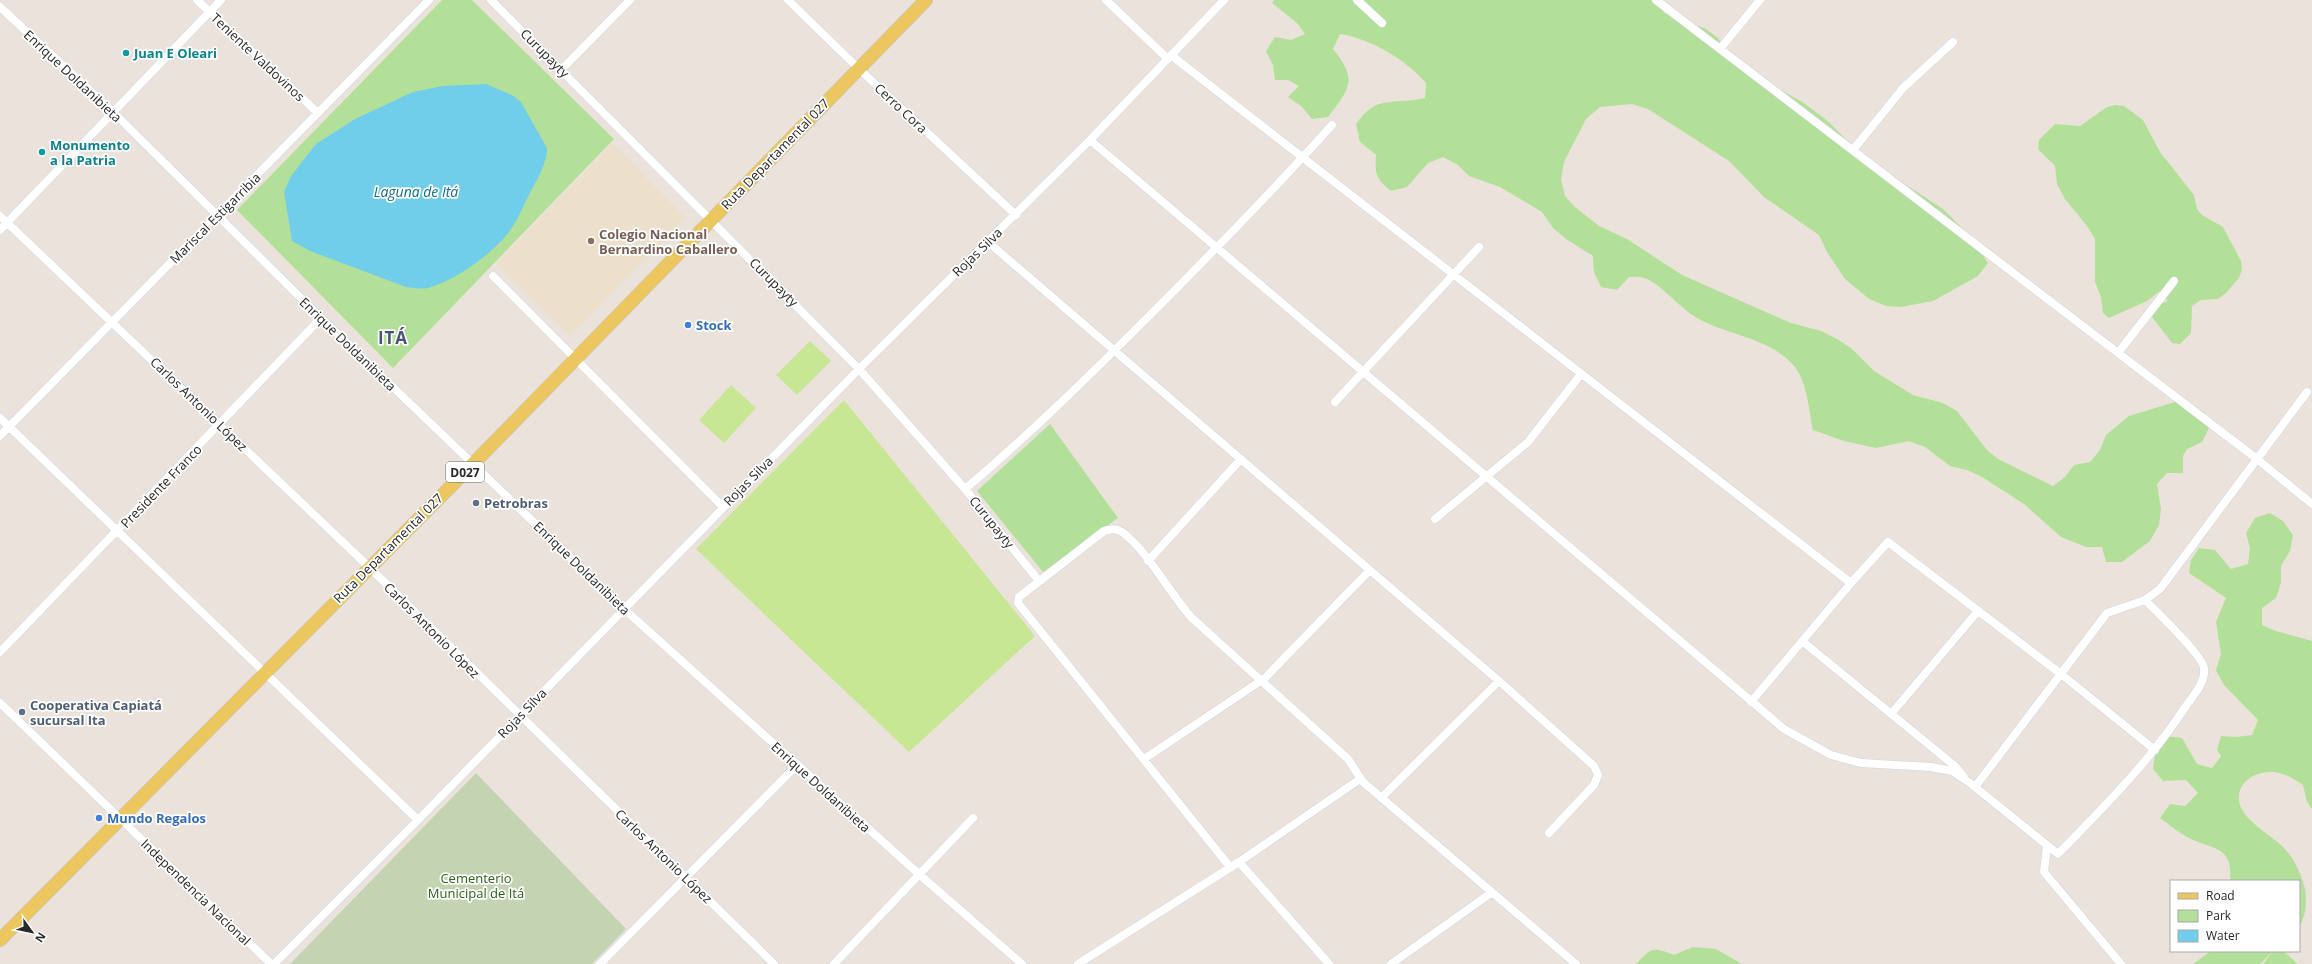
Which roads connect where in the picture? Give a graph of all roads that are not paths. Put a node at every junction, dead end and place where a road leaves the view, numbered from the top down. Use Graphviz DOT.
graph roads {
  1 [pos="197,0"];
  2 [pos="221,0"];
  3 [pos="429,0"];
  4 [pos="491,0"];
  5 [pos="630,0"];
  6 [pos="788,0"];
  7 [pos="926,0"];
  8 [pos="1106,0"];
  9 [pos="1224,0"];
  10 [pos="1357,0"];
  11 [pos="1656,0"];
  12 [pos="1760,0"];
  13 [pos="0,8"];
  14 [pos="210,12"];
  15 [pos="1382,23"];
  16 [pos="1953,42"];
  17 [pos="1720,49"];
  18 [pos="1170,58"];
  19 [pos="859,69"];
  20 [pos="562,70"];
  21 [pos="113,112"];
  22 [pos="318,113"];
  23 [pos="1332,125"];
  24 [pos="1090,140"];
  25 [pos="1853,150"];
  26 [pos="1303,158"];
  27 [pos="217,215"];
  28 [pos="1016,215"];
  29 [pos="0,216"];
  30 [pos="712,219"];
  31 [pos="7,223"];
  32 [pos="0,230"];
  33 [pos="988,242"];
  34 [pos="1480,247"];
  35 [pos="1218,248"];
  36 [pos="1453,275"];
  37 [pos="493,276"];
  38 [pos="2174,280"];
  39 [pos="321,318"];
  40 [pos="112,322"];
  41 [pos="1114,351"];
  42 [pos="2118,353"];
  43 [pos="576,359"];
  44 [pos="859,369"];
  45 [pos="1363,372"];
  46 [pos="1581,374"];
  47 [pos="2307,392"];
  48 [pos="1335,402"];
  49 [pos="0,418"];
  50 [pos="221,424"];
  51 [pos="9,426"];
  52 [pos="0,436"];
  53 [pos="1241,459"];
  54 [pos="2257,459"];
  55 [pos="473,464"];
  56 [pos="1485,476"];
  57 [pos="965,489"];
  58 [pos="2312,504"];
  59 [pos="723,507"];
  60 [pos="1435,519"];
  61 [pos="118,531"];
  62 [pos="1148,561"];
  63 [pos="369,567"];
  64 [pos="1370,570"];
  65 [pos="1039,581"];
  66 [pos="1851,583"];
  67 [pos="2145,600"];
  68 [pos="624,609"];
  69 [pos="1978,611"];
  70 [pos="1802,641"];
  71 [pos="0,652"];
  72 [pos="265,672"];
  73 [pos="2061,674"];
  74 [pos="1261,681"];
  75 [pos="1499,681"];
  76 [pos="1751,702"];
  77 [pos="0,703"];
  78 [pos="1891,714"];
  79 [pos="520,716"];
  80 [pos="2155,750"];
  81 [pos="1144,759"];
  82 [pos="797,765"];
  83 [pos="1360,779"];
  84 [pos="1972,785"];
  85 [pos="1381,798"];
  86 [pos="973,818"];
  87 [pos="121,820"];
  88 [pos="418,820"];
  89 [pos="1549,832"];
  90 [pos="2048,846"];
  91 [pos="1239,862"];
  92 [pos="1230,867"];
  93 [pos="920,875"];
  94 [pos="686,878"];
  95 [pos="1491,893"];
  96 [pos="0,940"];
  97 [pos="273,964"];
  98 [pos="600,964"];
  99 [pos="774,964"];
  100 [pos="834,964"];
  101 [pos="1022,964"];
  102 [pos="1078,964"];
  103 [pos="1329,964"];
  104 [pos="1391,964"];
  105 [pos="1576,964"];
  106 [pos="2121,964"];
  1 -- 14 [label="street, Teniente Valdovinos"];
  2 -- 14 [label="street"];
  3 -- 22 [label="street, Mariscal Estigarribia"];
  4 -- 20 [label="street, Curupayty"];
  5 -- 20 [label="street"];
  6 -- 19 [label="street, Cerro Cora"];
  7 -- 19 [label="main road, Ruta Departamental 027 / D027"];
  8 -- 18 [label="street"];
  9 -- 18 [label="street, Rojas Silva"];
  10 -- 15 [label="street"];
  11 -- 17 [label="street"];
  12 -- 17 [label="street"];
  13 -- 21 [label="street, Enrique Doldanibieta"];
  14 -- 21 [label="street"];
  14 -- 22 [label="street, Teniente Valdovinos"];
  16 -- 25 [label="street"];
  17 -- 25 [label="street"];
  18 -- 24 [label="street, Rojas Silva"];
  18 -- 26 [label="street"];
  19 -- 28 [label="street, Cerro Cora"];
  19 -- 30 [label="main road, Ruta Departamental 027 / D027"];
  20 -- 30 [label="street, Curupayty"];
  21 -- 27 [label="street, Enrique Doldanibieta"];
  21 -- 31 [label="street"];
  22 -- 27 [label="street, Mariscal Estigarribia"];
  23 -- 26 [label="street"];
  24 -- 28 [label="street, Rojas Silva"];
  24 -- 35 [label="street"];
  25 -- 42 [label="street"];
  26 -- 35 [label="street"];
  26 -- 36 [label="street"];
  27 -- 39 [label="street, Enrique Doldanibieta"];
  27 -- 40 [label="street, Mariscal Estigarribia"];
  28 -- 33 [label="street, Rojas Silva"];
  29 -- 31 [label="street, Carlos Antonio López"];
  30 -- 43 [label="main road, Ruta Departamental 027 / D027"];
  30 -- 44 [label="street, Curupayty"];
  31 -- 32 [label="street"];
  31 -- 40 [label="street, Carlos Antonio López"];
  33 -- 41 [label="street"];
  33 -- 44 [label="street, Rojas Silva"];
  34 -- 36 [label="street"];
  35 -- 41 [label="street"];
  35 -- 45 [label="street"];
  36 -- 45 [label="street"];
  36 -- 46 [label="street"];
  37 -- 43 [label="street"];
  38 -- 42 [label="street"];
  39 -- 50 [label="street, Presidente Franco"];
  39 -- 55 [label="street, Enrique Doldanibieta"];
  40 -- 50 [label="street, Carlos Antonio López"];
  40 -- 51 [label="street, Mariscal Estigarribia"];
  41 -- 53 [label="street"];
  41 -- 57 [label="street"];
  42 -- 54 [label="street"];
  43 -- 55 [label="main road, Ruta Departamental 027 / D027"];
  43 -- 59 [label="street"];
  44 -- 57 [label="street, Curupayty"];
  44 -- 59 [label="street, Rojas Silva"];
  45 -- 48 [label="street"];
  45 -- 56 [label="street"];
  46 -- 56 [label="street"];
  46 -- 66 [label="street"];
  47 -- 54 [label="street"];
  49 -- 51 [label="street"];
  50 -- 61 [label="street, Presidente Franco"];
  50 -- 63 [label="street, Carlos Antonio López"];
  51 -- 52 [label="street, Mariscal Estigarribia"];
  51 -- 61 [label="street"];
  53 -- 62 [label="street"];
  53 -- 64 [label="street"];
  54 -- 58 [label="street"];
  54 -- 67 [label="street"];
  55 -- 63 [label="main road, Ruta Departamental 027 / D027"];
  55 -- 68 [label="street, Enrique Doldanibieta"];
  56 -- 60 [label="street"];
  56 -- 76 [label="street"];
  57 -- 65 [label="street, Curupayty"];
  59 -- 68 [label="street, Rojas Silva"];
  61 -- 71 [label="street, Presidente Franco"];
  61 -- 72 [label="street"];
  62 -- 65 [label="street"];
  62 -- 74 [label="street"];
  63 -- 72 [label="main road, Ruta Departamental 027 / D027"];
  63 -- 79 [label="street, Carlos Antonio López"];
  64 -- 74 [label="street"];
  64 -- 75 [label="street"];
  65 -- 81 [label="street"];
  66 -- 69 [label="street"];
  66 -- 70 [label="street"];
  67 -- 73 [label="street"];
  67 -- 80 [label="street"];
  68 -- 79 [label="street, Rojas Silva"];
  68 -- 82 [label="street, Enrique Doldanibieta"];
  69 -- 73 [label="street"];
  69 -- 78 [label="street"];
  70 -- 76 [label="street"];
  70 -- 78 [label="street"];
  72 -- 87 [label="main road, Ruta Departamental 027 / D027"];
  72 -- 88 [label="street"];
  73 -- 80 [label="street"];
  73 -- 84 [label="street"];
  74 -- 81 [label="street"];
  74 -- 83 [label="street"];
  75 -- 85 [label="street"];
  75 -- 89 [label="street"];
  76 -- 84 [label="street"];
  77 -- 87 [label="street, Independencia Nacional"];
  78 -- 84 [label="street"];
  79 -- 88 [label="street, Rojas Silva"];
  79 -- 94 [label="street, Carlos Antonio López"];
  80 -- 90 [label="street"];
  81 -- 92 [label="street"];
  82 -- 93 [label="street, Enrique Doldanibieta"];
  82 -- 94 [label="street"];
  83 -- 85 [label="street"];
  83 -- 91 [label="street"];
  84 -- 90 [label="street"];
  85 -- 95 [label="street"];
  86 -- 93 [label="street"];
  87 -- 96 [label="main road, Ruta Departamental 027 / D027"];
  87 -- 97 [label="street, Independencia Nacional"];
  88 -- 97 [label="street, Rojas Silva"];
  90 -- 106 [label="street"];
  91 -- 92 [label="street"];
  91 -- 103 [label="street"];
  92 -- 102 [label="street"];
  93 -- 100 [label="street"];
  93 -- 101 [label="street, Enrique Doldanibieta"];
  94 -- 98 [label="street"];
  94 -- 99 [label="street, Carlos Antonio López"];
  95 -- 104 [label="street"];
  95 -- 105 [label="street"];
}
